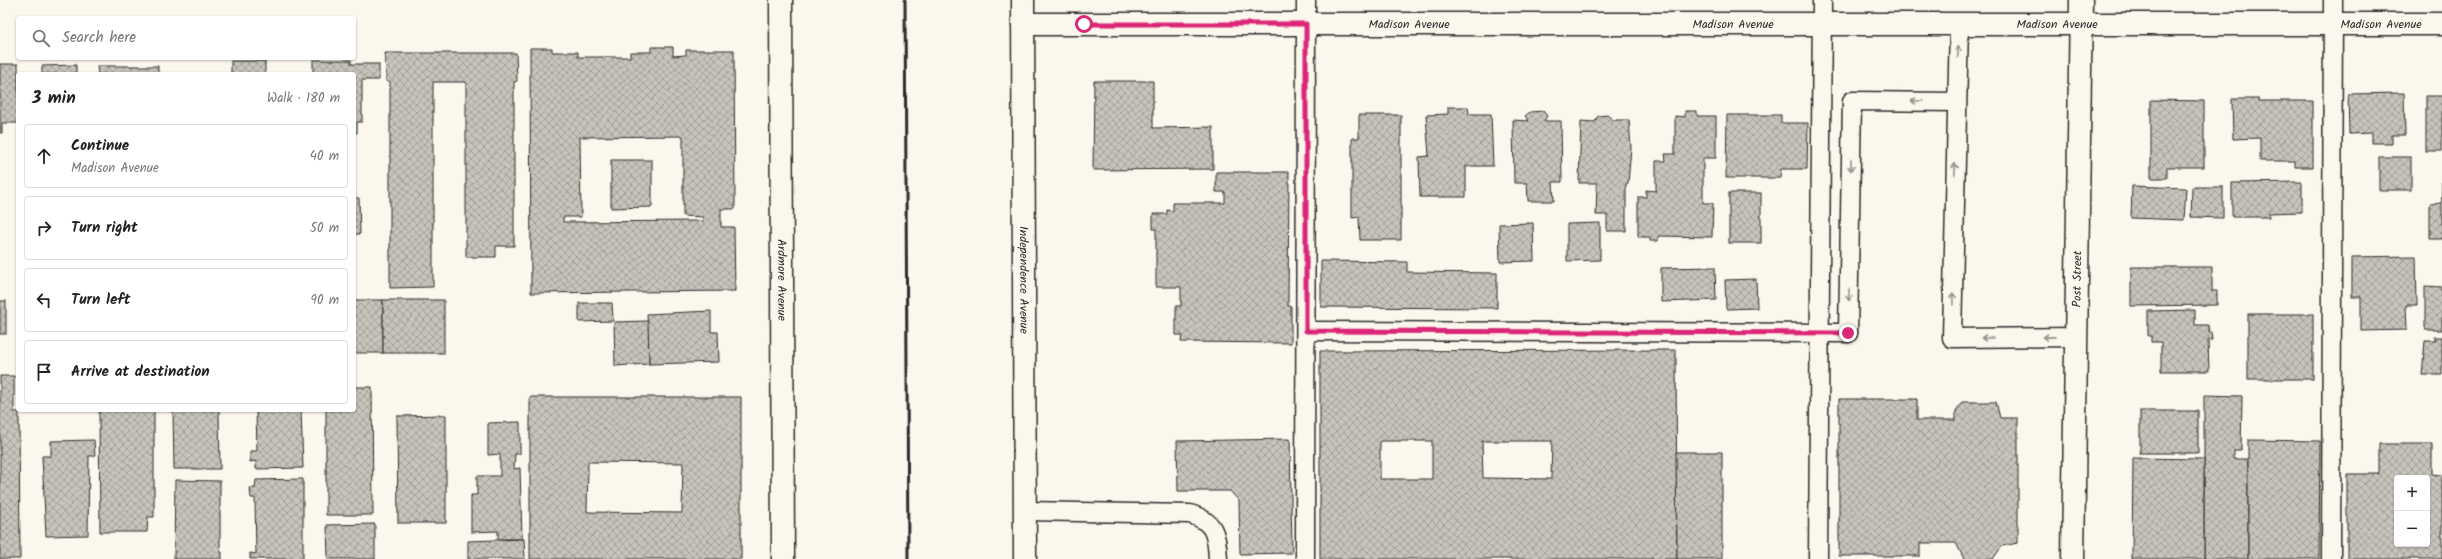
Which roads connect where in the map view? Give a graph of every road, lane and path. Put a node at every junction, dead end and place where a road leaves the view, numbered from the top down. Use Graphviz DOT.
graph roads {
  1 [pos="781,0"];
  2 [pos="1023,0"];
  3 [pos="1306,0"];
  4 [pos="1822,0"];
  5 [pos="2081,0"];
  6 [pos="2333,0"];
  7 [pos="1023,24"];
  8 [pos="1306,24"];
  9 [pos="1822,24"];
  10 [pos="1959,24"];
  11 [pos="2081,24"];
  12 [pos="2333,24"];
  13 [pos="2442,24"];
  14 [pos="1956,102"];
  15 [pos="1306,331"];
  16 [pos="1820,332"];
  17 [pos="2076,337"];
  18 [pos="1025,511"];
  19 [pos="783,559"];
  20 [pos="1025,559"];
  21 [pos="1218,559"];
  22 [pos="1305,559"];
  23 [pos="1818,559"];
  24 [pos="2073,559"];
  25 [pos="2331,559"];
  1 -- 19 [label="street, Ardmore Avenue"];
  2 -- 7 [label="street, Independence Avenue"];
  3 -- 8 [label="lane"];
  4 -- 9 [label="lane"];
  5 -- 11 [label="street, Post Street"];
  6 -- 12 [label="lane"];
  7 -- 8 [label="street, Madison Avenue"];
  7 -- 18 [label="street, Independence Avenue"];
  8 -- 9 [label="street, Madison Avenue"];
  8 -- 15 [label="lane"];
  9 -- 10 [label="street, Madison Avenue"];
  9 -- 16 [label="lane"];
  10 -- 11 [label="street, Madison Avenue"];
  14 -- 10 [label="lane, one-way"];
  11 -- 12 [label="street, Madison Avenue"];
  11 -- 17 [label="street, Post Street"];
  12 -- 13 [label="street, Madison Avenue"];
  12 -- 25 [label="lane"];
  14 -- 16 [label="lane, one-way"];
  17 -- 14 [label="lane, one-way"];
  15 -- 16 [label="lane"];
  15 -- 22 [label="lane"];
  16 -- 23 [label="lane"];
  17 -- 24 [label="street, Post Street"];
  18 -- 20 [label="street, Independence Avenue"];
  18 -- 21 [label="lane"];
}
